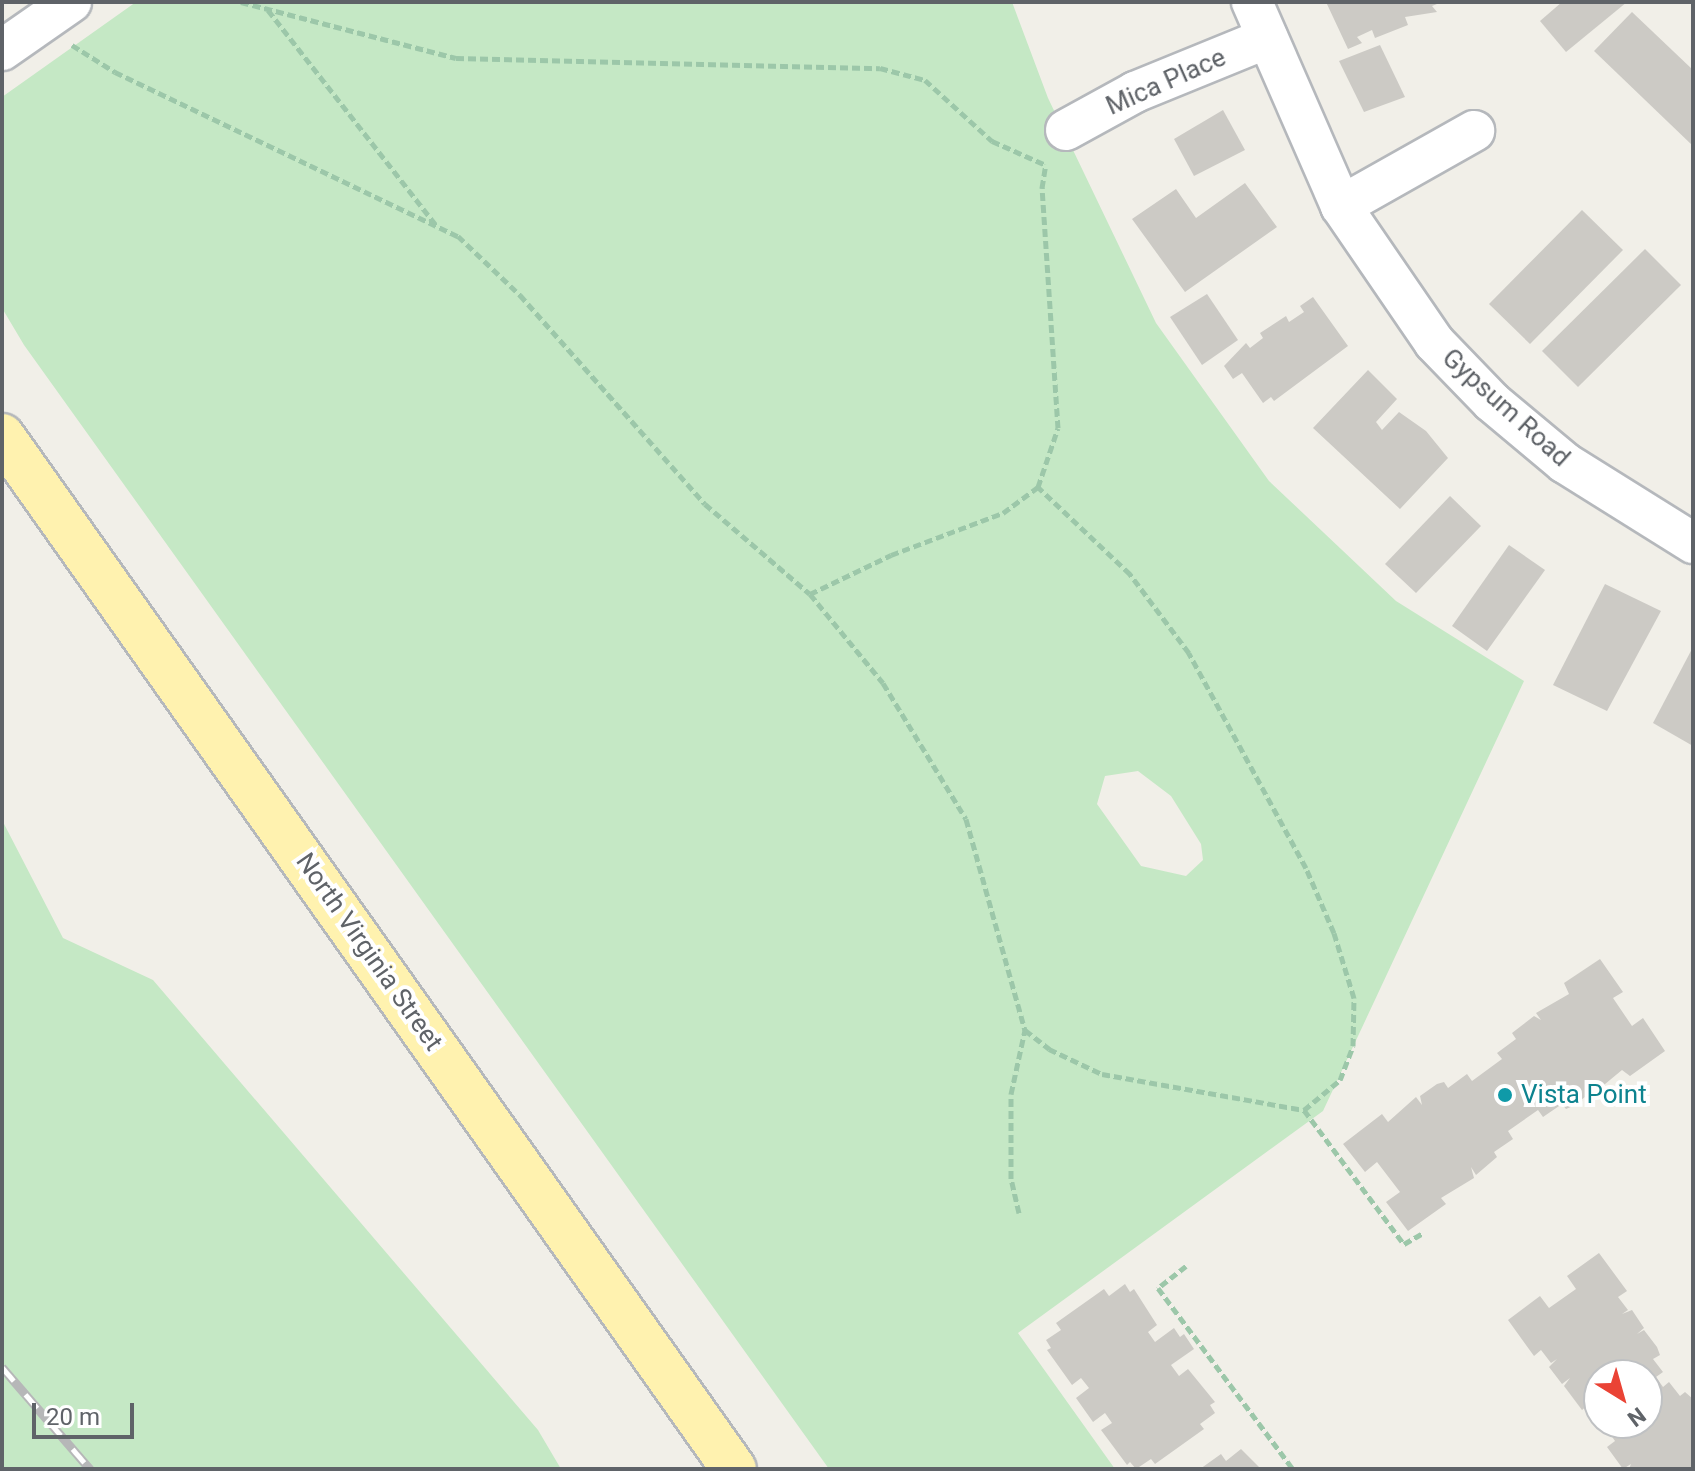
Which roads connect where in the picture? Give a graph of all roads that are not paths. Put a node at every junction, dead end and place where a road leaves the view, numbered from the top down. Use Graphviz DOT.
graph roads {
  1 [pos="71,2"];
  2 [pos="1260,20"];
  3 [pos="2,50"];
  4 [pos="1066,130"];
  5 [pos="1474,131"];
  6 [pos="1341,206"];
  7 [pos="2,436"];
  8 [pos="1688,529"];
  9 [pos="734,1469"];
  1 -- 3 [label="street"];
  2 -- 4 [label="street, Mica Place"];
  2 -- 6 [label="street, Gypsum Road"];
  5 -- 6 [label="street"];
  6 -- 8 [label="street, Gypsum Road"];
  7 -- 9 [label="main road, North Virginia Street"];
}
